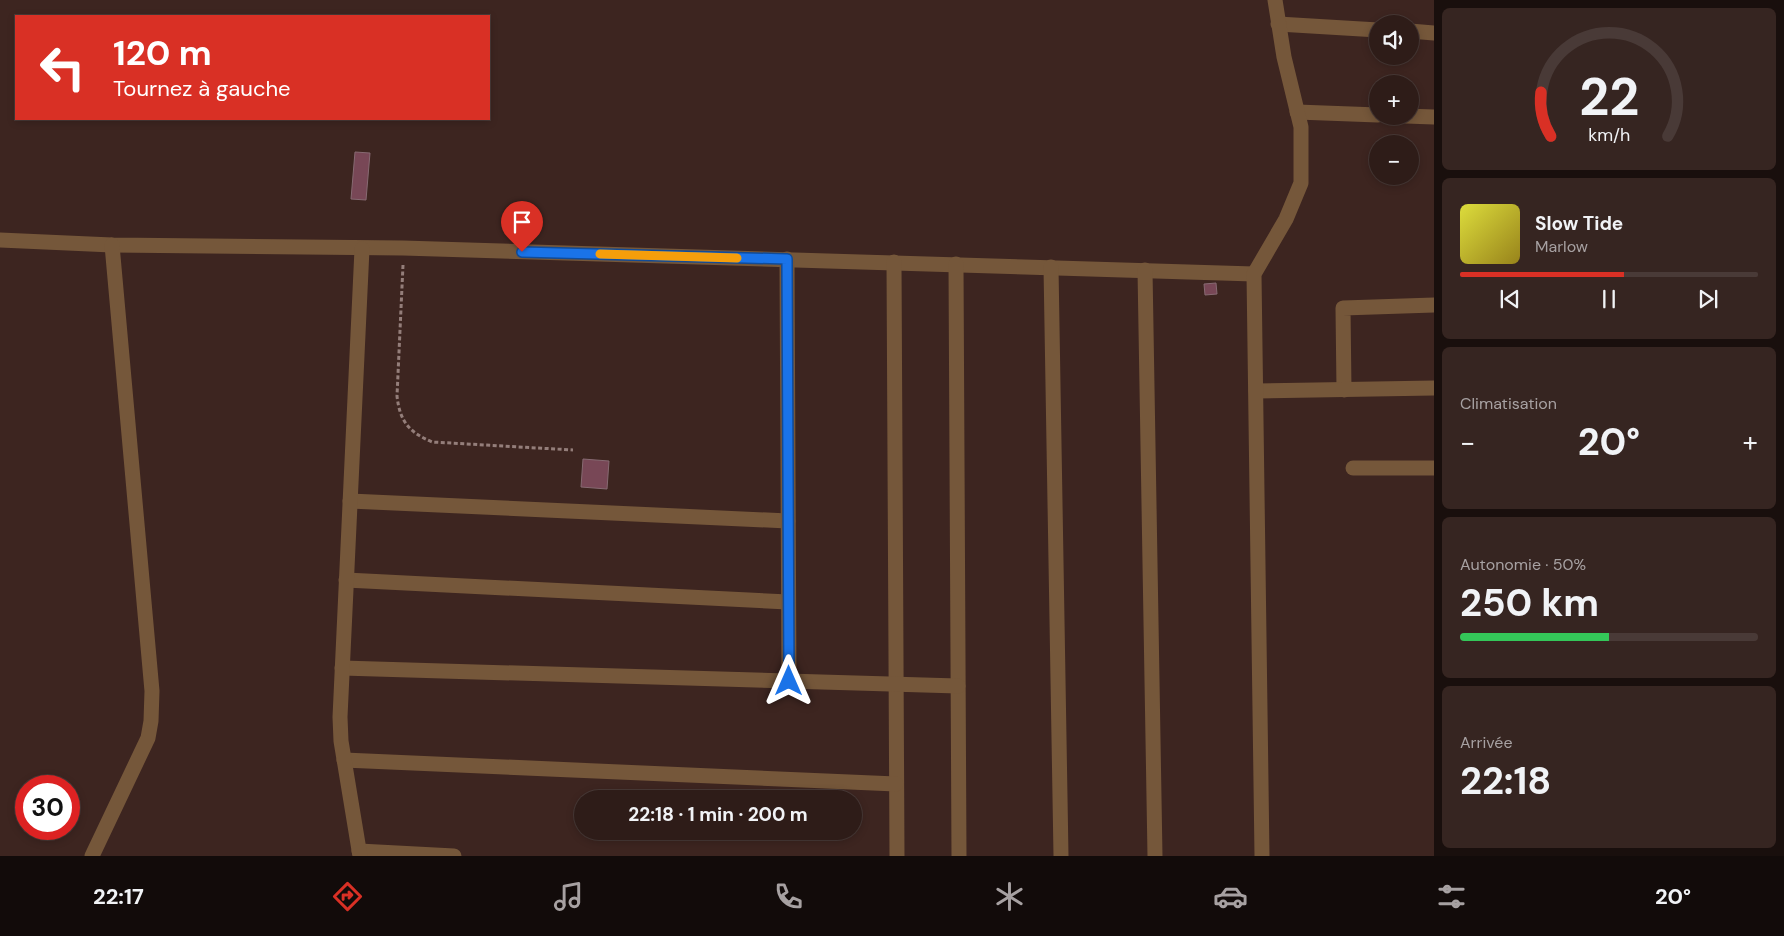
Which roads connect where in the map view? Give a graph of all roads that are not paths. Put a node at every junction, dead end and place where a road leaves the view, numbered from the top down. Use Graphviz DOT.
graph roads {
  1 [pos="1275,0"];
  2 [pos="1278,24"];
  3 [pos="1369,29"];
  4 [pos="1419,32"];
  5 [pos="1434,33"];
  6 [pos="1297,112"];
  7 [pos="1369,115"];
  8 [pos="1419,116"];
  9 [pos="1434,117"];
  10 [pos="0,240"];
  11 [pos="112,245"];
  12 [pos="362,249"];
  13 [pos="787,259"];
  14 [pos="894,262"];
  15 [pos="956,264"];
  16 [pos="1051,267"];
  17 [pos="1145,270"];
  18 [pos="1254,274"];
  19 [pos="1434,305"];
  20 [pos="1434,388"];
  21 [pos="1344,390"];
  22 [pos="1256,391"];
  23 [pos="1353,468"];
  24 [pos="1434,468"];
  25 [pos="350,501"];
  26 [pos="788,521"];
  27 [pos="346,580"];
  28 [pos="788,602"];
  29 [pos="342,668"];
  30 [pos="789,681"];
  31 [pos="896,684"];
  32 [pos="958,686"];
  33 [pos="344,760"];
  34 [pos="896,784"];
  35 [pos="359,854"];
  36 [pos="92,856"];
  37 [pos="454,856"];
  38 [pos="897,856"];
  39 [pos="959,856"];
  40 [pos="1061,856"];
  41 [pos="1155,856"];
  42 [pos="1262,856"];
  1 -- 2 [label="street"];
  2 -- 3 [label="street"];
  2 -- 6 [label="street"];
  4 -- 5 [label="street"];
  6 -- 7 [label="street"];
  6 -- 18 [label="street"];
  8 -- 9 [label="street"];
  10 -- 11 [label="street"];
  11 -- 12 [label="street"];
  11 -- 36 [label="street"];
  12 -- 13 [label="street"];
  12 -- 25 [label="street"];
  13 -- 14 [label="street"];
  13 -- 26 [label="street"];
  14 -- 15 [label="street"];
  14 -- 31 [label="street"];
  15 -- 16 [label="street"];
  15 -- 32 [label="street"];
  16 -- 17 [label="street"];
  16 -- 40 [label="street"];
  17 -- 18 [label="street"];
  17 -- 41 [label="street"];
  18 -- 22 [label="street"];
  19 -- 21 [label="street"];
  20 -- 21 [label="street"];
  21 -- 22 [label="street"];
  22 -- 42 [label="street"];
  23 -- 24 [label="street"];
  25 -- 26 [label="street"];
  25 -- 27 [label="street"];
  26 -- 28 [label="street"];
  27 -- 28 [label="street"];
  27 -- 29 [label="street"];
  28 -- 30 [label="street"];
  29 -- 30 [label="street"];
  29 -- 33 [label="street"];
  30 -- 31 [label="street"];
  31 -- 32 [label="street"];
  31 -- 34 [label="street"];
  32 -- 39 [label="street"];
  33 -- 34 [label="street"];
  33 -- 35 [label="street"];
  34 -- 38 [label="street"];
  35 -- 37 [label="street"];
}
